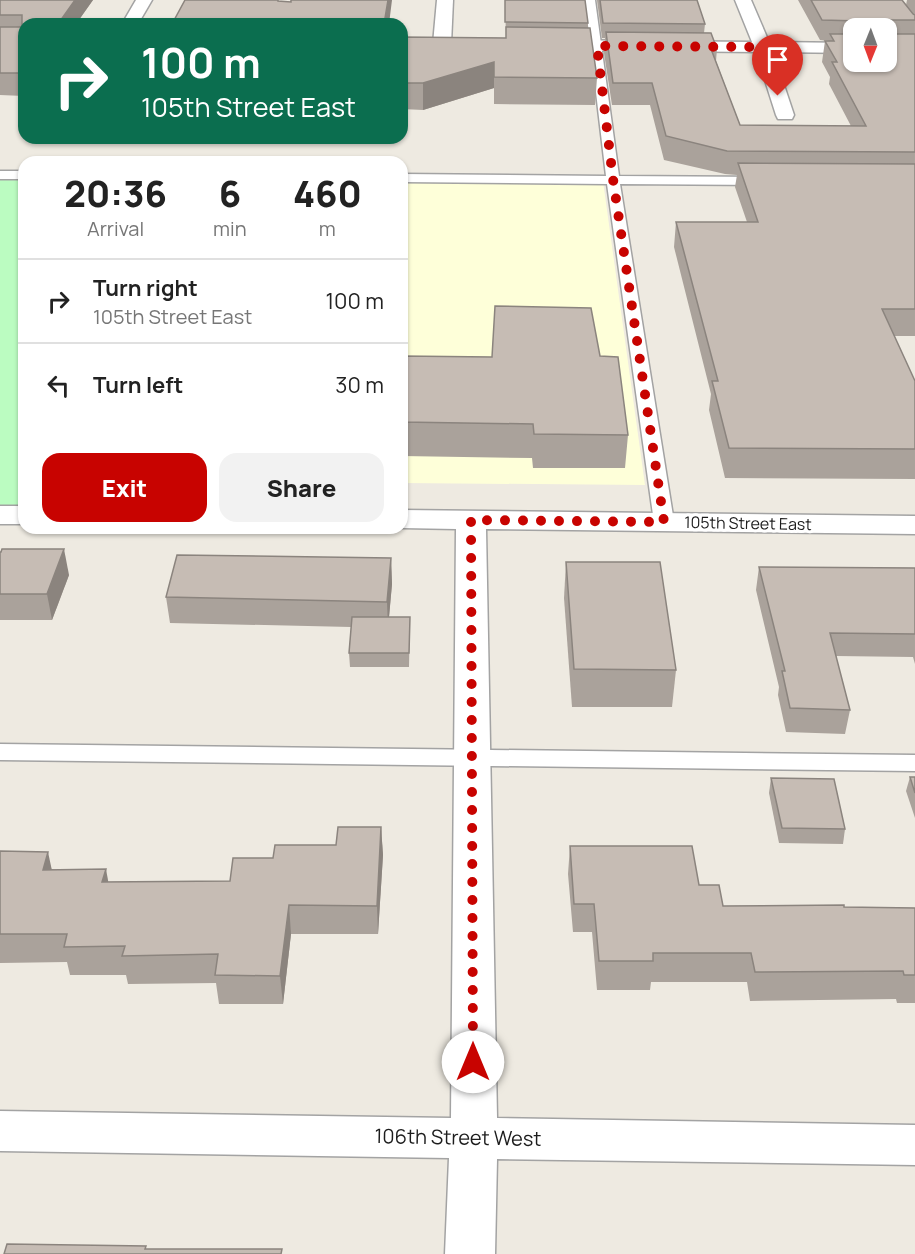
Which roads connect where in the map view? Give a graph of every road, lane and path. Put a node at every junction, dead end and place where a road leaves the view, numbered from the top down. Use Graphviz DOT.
graph roads {
  1 [pos="144,0"];
  2 [pos="445,0"];
  3 [pos="590,0"];
  4 [pos="743,0"];
  5 [pos="134,18"];
  6 [pos="461,44"];
  7 [pos="528,45"];
  8 [pos="597,46"];
  9 [pos="763,47"];
  10 [pos="843,48"];
  11 [pos="785,115"];
  12 [pos="0,175"];
  13 [pos="18,175"];
  14 [pos="408,178"];
  15 [pos="613,179"];
  16 [pos="776,181"];
  17 [pos="0,515"];
  18 [pos="18,515"];
  19 [pos="408,519"];
  20 [pos="471,520"];
  21 [pos="664,522"];
  22 [pos="915,525"];
  23 [pos="0,752"];
  24 [pos="473,759"];
  25 [pos="915,763"];
  26 [pos="0,1131"];
  27 [pos="474,1137"];
  28 [pos="915,1145"];
  29 [pos="470,1254"];
  1 -- 5 [label="street"];
  2 -- 6 [label="street"];
  3 -- 8 [label="lane"];
  4 -- 9 [label="street"];
  7 -- 8 [label="street"];
  8 -- 9 [label="street"];
  8 -- 15 [label="lane"];
  9 -- 10 [label="street"];
  9 -- 11 [label="street"];
  12 -- 13 [label="lane"];
  14 -- 15 [label="lane"];
  15 -- 16 [label="lane"];
  15 -- 21 [label="lane"];
  17 -- 18 [label="street"];
  19 -- 20 [label="street, 105th Street East"];
  20 -- 21 [label="street, 105th Street East"];
  20 -- 24 [label="street"];
  21 -- 22 [label="street, 105th Street East"];
  23 -- 24 [label="lane"];
  24 -- 25 [label="lane"];
  24 -- 27 [label="street"];
  26 -- 27 [label="street, 106th Street West"];
  27 -- 28 [label="street, 106th Street West"];
  27 -- 29 [label="street"];
}
